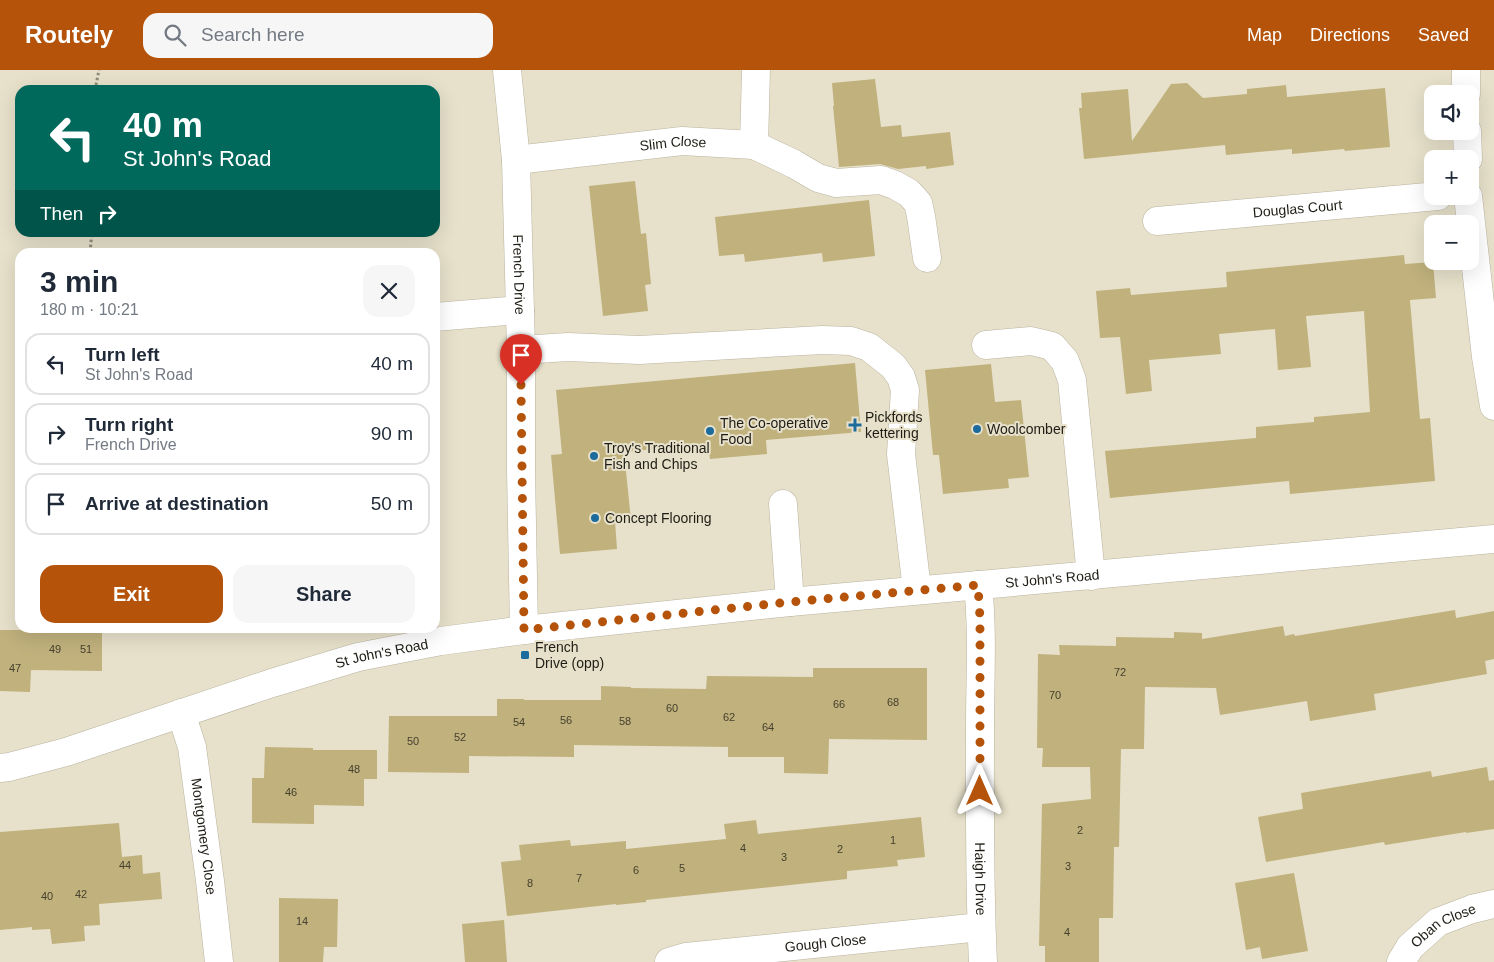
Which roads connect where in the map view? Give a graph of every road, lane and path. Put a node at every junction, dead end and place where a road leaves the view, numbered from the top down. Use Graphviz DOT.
graph roads {
  1 [pos="99,70"];
  2 [pos="507,70"];
  3 [pos="756,70"];
  4 [pos="1466,70"];
  5 [pos="96,85"];
  6 [pos="1466,85"];
  7 [pos="754,145"];
  8 [pos="516,160"];
  9 [pos="1424,197"];
  10 [pos="1469,205"];
  11 [pos="1157,221"];
  12 [pos="927,258"];
  13 [pos="520,310"];
  14 [pos="440,317"];
  15 [pos="986,345"];
  16 [pos="521,350"];
  17 [pos="1494,406"];
  18 [pos="783,504"];
  19 [pos="1494,538"];
  20 [pos="1091,576"];
  21 [pos="978,585"];
  22 [pos="917,590"];
  23 [pos="790,602"];
  24 [pos="524,630"];
  25 [pos="181,713"];
  26 [pos="0,768"];
  27 [pos="1494,904"];
  28 [pos="981,927"];
  29 [pos="219,962"];
  30 [pos="669,962"];
  31 [pos="983,962"];
  32 [pos="1401,962"];
  1 -- 5 [label="path"];
  2 -- 8 [label="street, French Drive"];
  3 -- 7 [label="street"];
  4 -- 6 [label="street"];
  7 -- 8 [label="street, Slim Close"];
  7 -- 12 [label="street"];
  8 -- 13 [label="street, French Drive"];
  9 -- 11 [label="street, Douglas Court"];
  10 -- 17 [label="street"];
  13 -- 14 [label="street"];
  13 -- 16 [label="street, French Drive"];
  15 -- 20 [label="street"];
  16 -- 22 [label="street"];
  16 -- 24 [label="street, French Drive"];
  18 -- 23 [label="street"];
  19 -- 20 [label="street, St John's Road"];
  20 -- 21 [label="street, St John's Road"];
  21 -- 22 [label="street, St John's Road"];
  21 -- 28 [label="street, Haigh Drive"];
  22 -- 23 [label="street, St John's Road"];
  23 -- 24 [label="street, St John's Road"];
  24 -- 25 [label="street, St John's Road"];
  25 -- 26 [label="street, St John's Road"];
  25 -- 29 [label="street, Montgomery Close"];
  27 -- 32 [label="street, Oban Close"];
  28 -- 30 [label="street, Gough Close"];
  28 -- 31 [label="street, Haigh Drive"];
}
